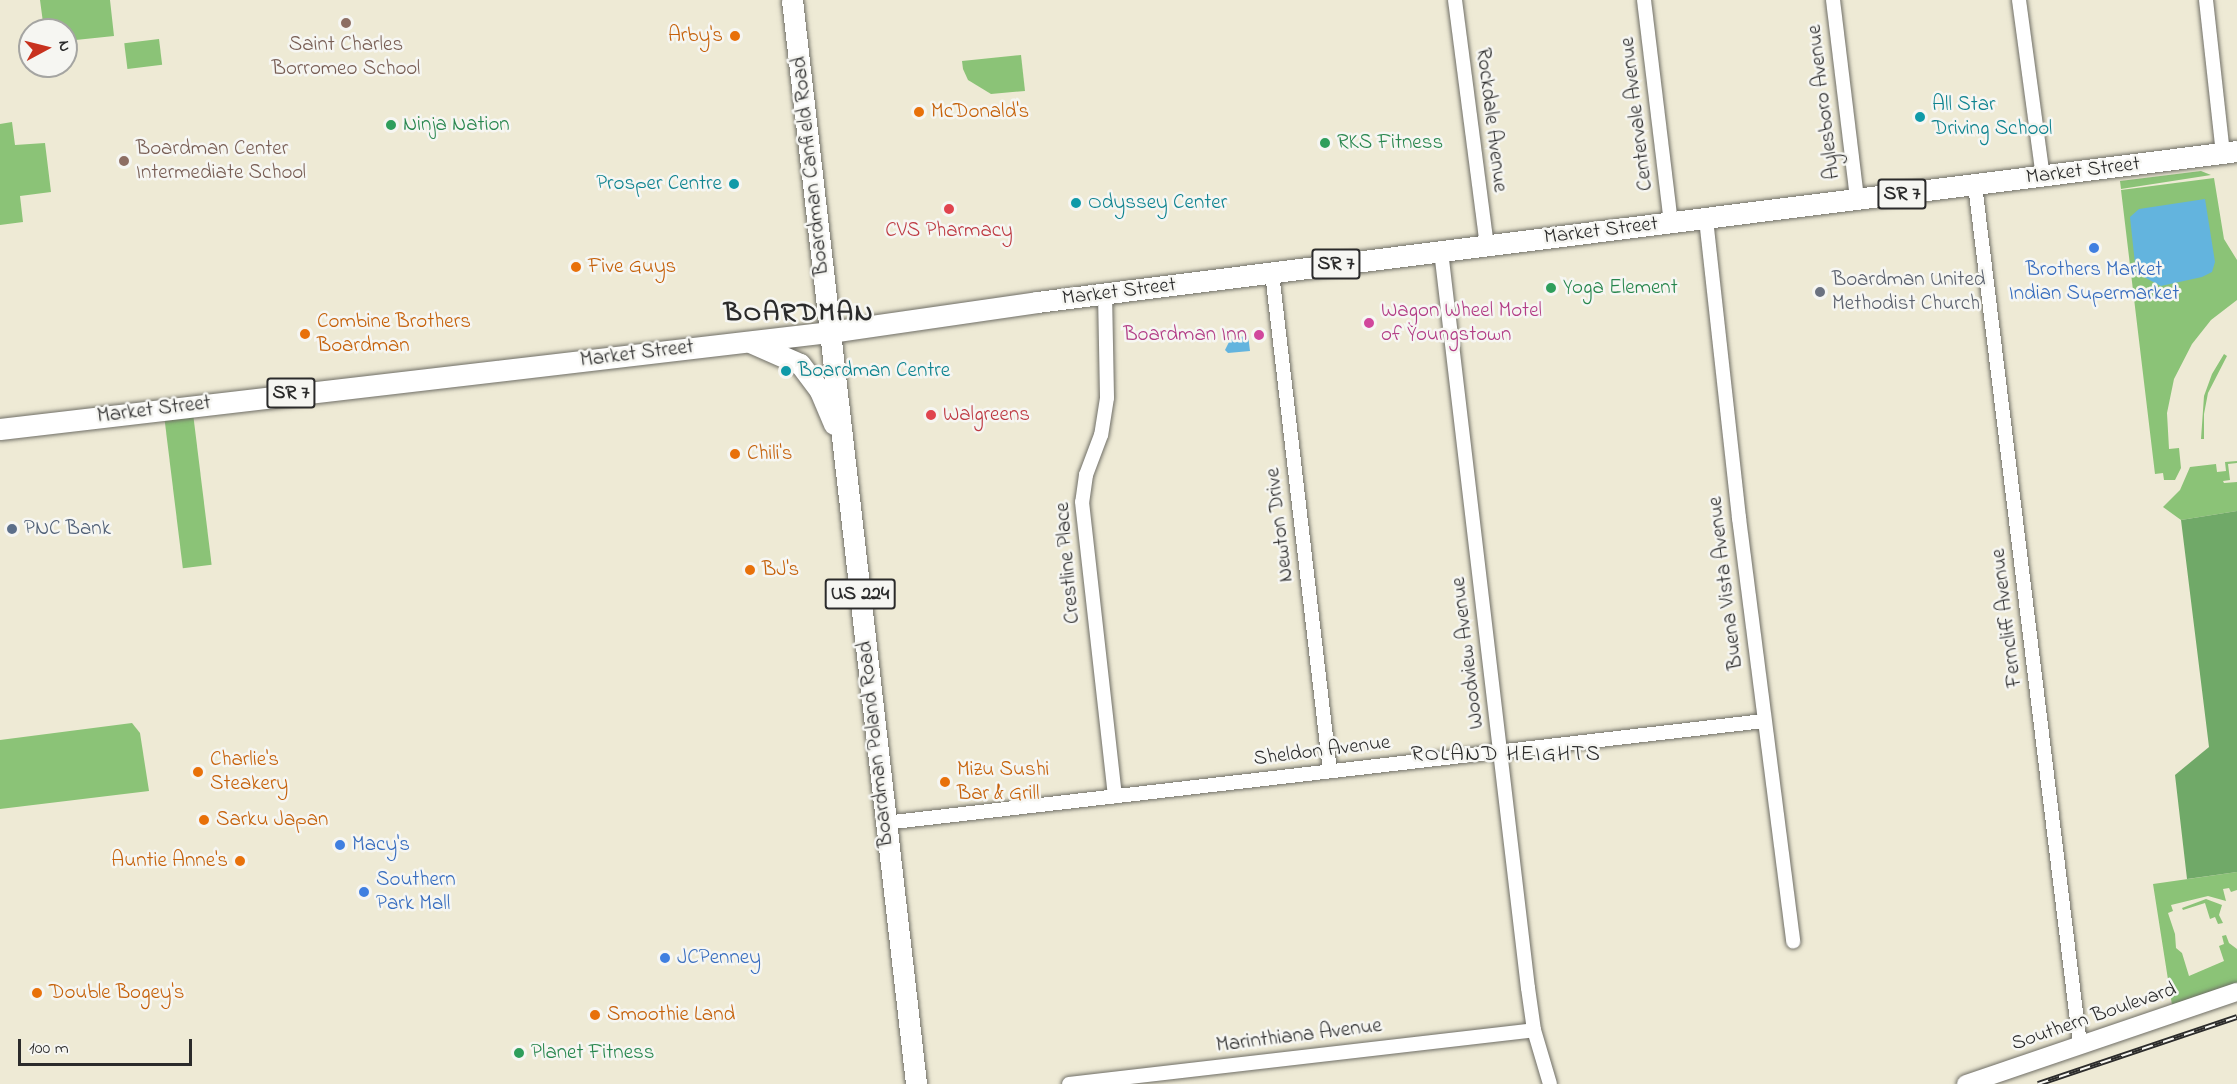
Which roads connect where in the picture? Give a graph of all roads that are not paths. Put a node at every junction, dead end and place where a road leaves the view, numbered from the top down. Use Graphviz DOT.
graph roads {
  1 [pos="792,0"];
  2 [pos="1455,0"];
  3 [pos="1644,0"];
  4 [pos="1833,0"];
  5 [pos="2019,0"];
  6 [pos="2206,0"];
  7 [pos="2230,152"];
  8 [pos="2043,177"];
  9 [pos="1975,185"];
  10 [pos="1857,199"];
  11 [pos="1706,219"];
  12 [pos="1671,223"];
  13 [pos="1487,246"];
  14 [pos="1441,251"];
  15 [pos="1272,273"];
  16 [pos="1106,293"];
  17 [pos="830,332"];
  18 [pos="746,341"];
  19 [pos="0,429"];
  20 [pos="845,459"];
  21 [pos="1764,721"];
  22 [pos="1501,751"];
  23 [pos="1330,771"];
  24 [pos="1115,796"];
  25 [pos="885,824"];
  26 [pos="1793,942"];
  27 [pos="2237,992"];
  28 [pos="1534,1030"];
  29 [pos="2080,1045"];
  30 [pos="916,1084"];
  31 [pos="1069,1084"];
  32 [pos="1550,1084"];
  33 [pos="1966,1084"];
  1 -- 17 [label="main road, Boardman Canfield Road / US 224"];
  2 -- 13 [label="street, Rockdale Avenue"];
  3 -- 12 [label="street, Centervale Avenue"];
  4 -- 10 [label="street, Aylesboro Avenue"];
  5 -- 8 [label="street"];
  6 -- 7 [label="street"];
  7 -- 8 [label="main road, Market Street / SR 7"];
  8 -- 9 [label="main road, Market Street / SR 7"];
  9 -- 10 [label="main road, Market Street / SR 7"];
  9 -- 29 [label="street, Ferncliff Avenue"];
  10 -- 11 [label="main road, Market Street / SR 7"];
  11 -- 12 [label="main road, Market Street / SR 7"];
  11 -- 21 [label="street, Buena Vista Avenue"];
  12 -- 13 [label="main road, Market Street / SR 7"];
  13 -- 14 [label="main road, Market Street / SR 7"];
  14 -- 15 [label="main road, Market Street / SR 7"];
  14 -- 22 [label="street, Woodview Avenue"];
  15 -- 16 [label="main road, Market Street / SR 7"];
  15 -- 23 [label="street, Newton Drive"];
  16 -- 17 [label="main road, Market Street / SR 7"];
  16 -- 24 [label="street, Crestline Place"];
  17 -- 18 [label="main road, Market Street / SR 7"];
  17 -- 20 [label="main road, Boardman Poland Road / US 224"];
  18 -- 19 [label="main road, Market Street / SR 7"];
  18 -- 20 [label="main road"];
  20 -- 25 [label="main road, Boardman Poland Road / US 224"];
  21 -- 22 [label="street, Sheldon Avenue"];
  21 -- 26 [label="street, Buena Vista Avenue"];
  22 -- 23 [label="street, Sheldon Avenue"];
  22 -- 28 [label="street, Woodview Avenue"];
  23 -- 24 [label="street, Sheldon Avenue"];
  24 -- 25 [label="street, Sheldon Avenue"];
  25 -- 30 [label="main road, Boardman Poland Road / US 224"];
  27 -- 29 [label="street, Southern Boulevard"];
  28 -- 31 [label="street, Marinthiana Avenue"];
  28 -- 32 [label="street, Woodview Avenue"];
  29 -- 33 [label="street, Southern Boulevard"];
}
